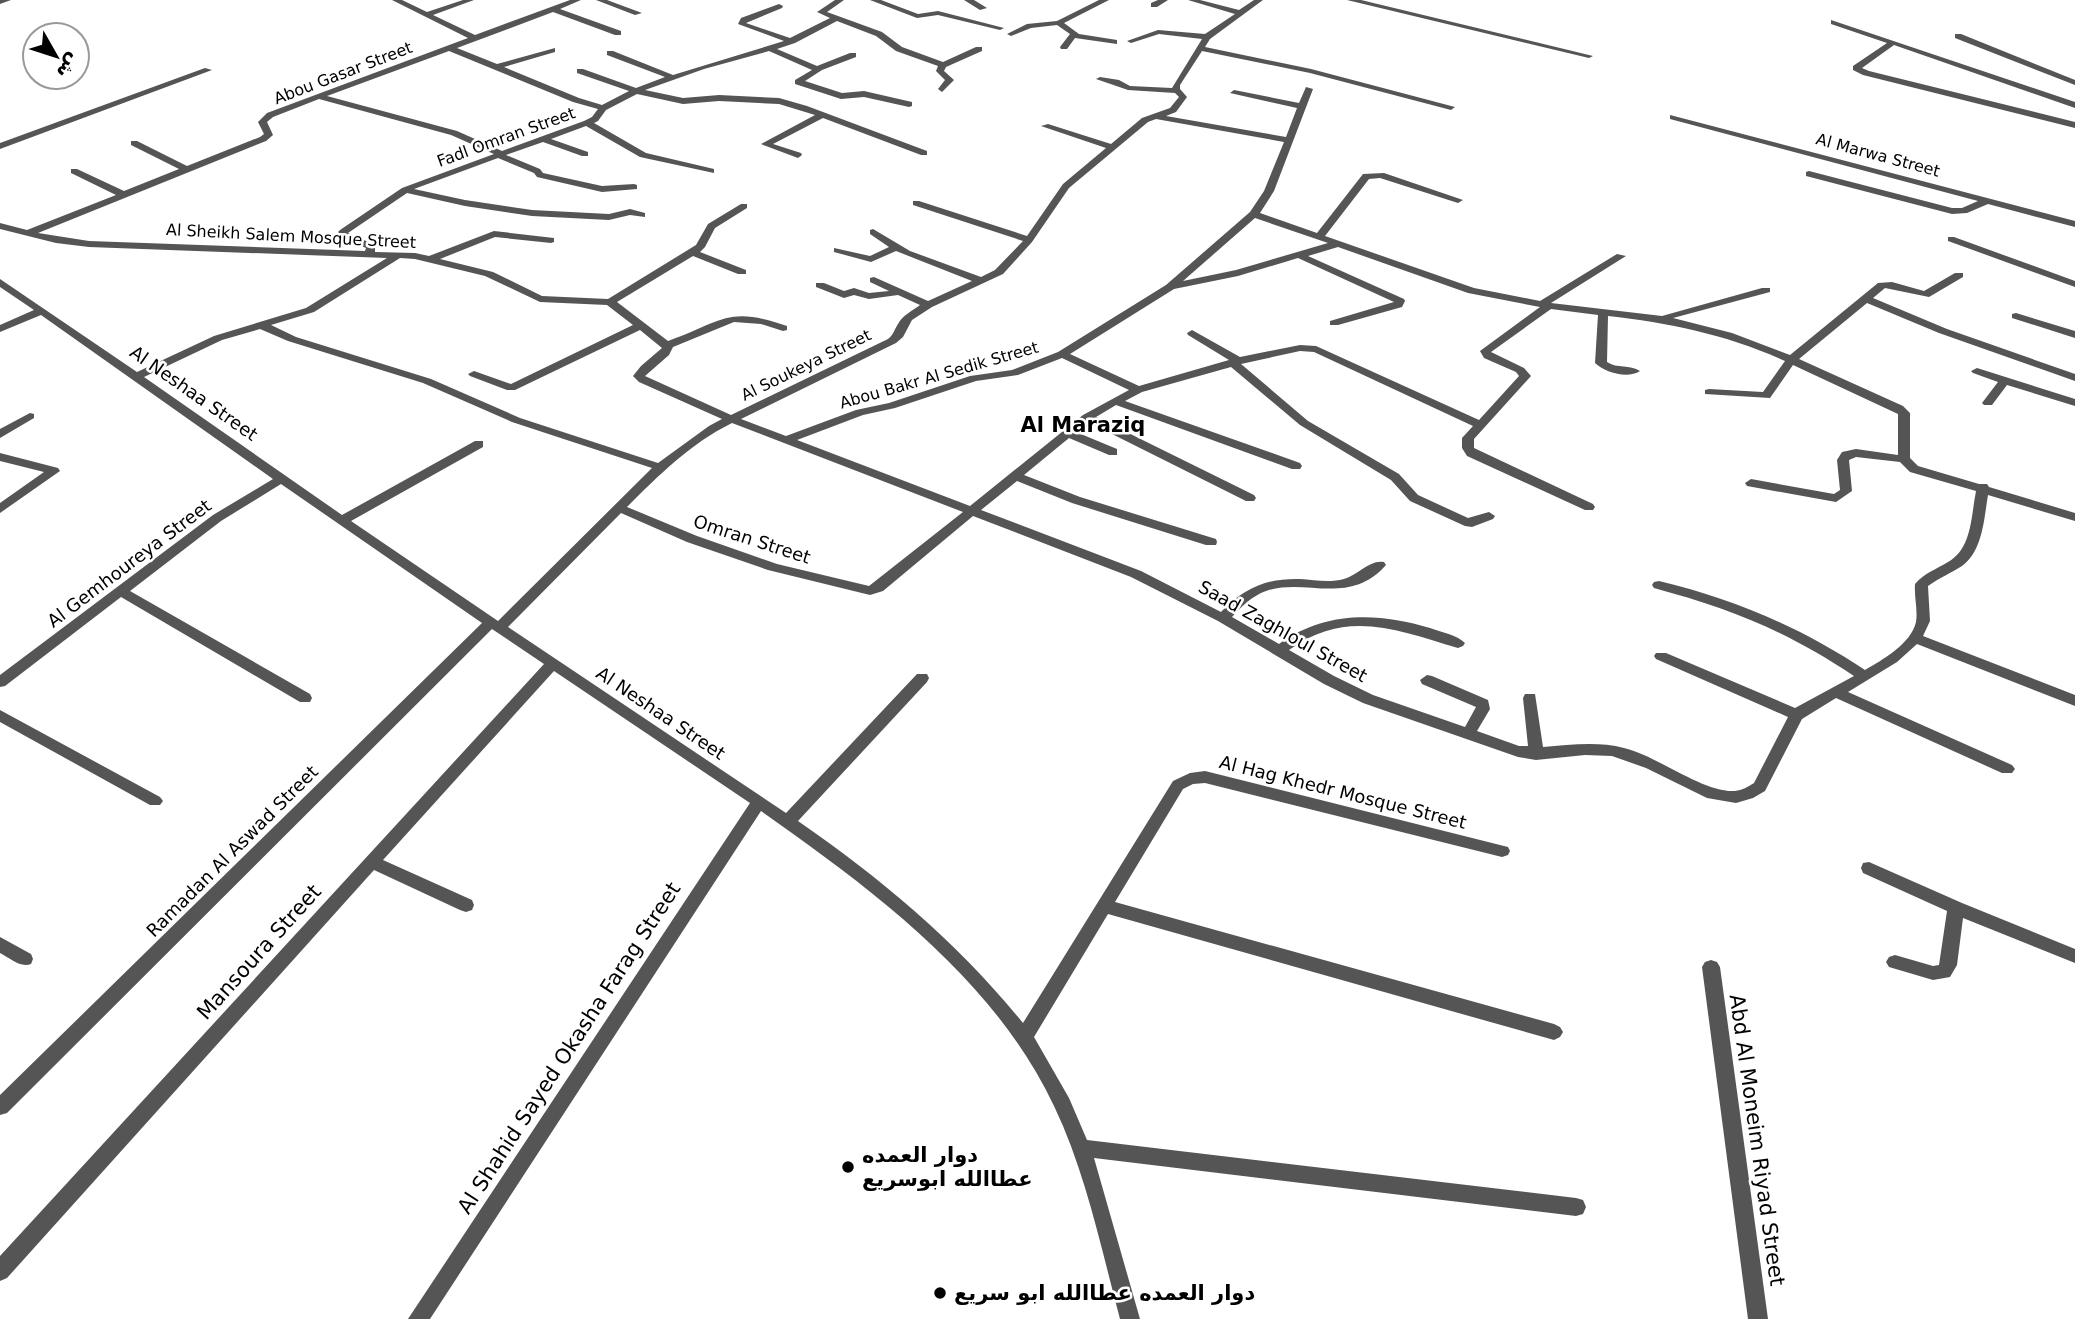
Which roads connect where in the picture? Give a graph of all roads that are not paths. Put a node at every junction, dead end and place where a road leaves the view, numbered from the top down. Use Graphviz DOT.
graph roads {
  1 [pos="7,0"];
  2 [pos="396,0"];
  3 [pos="470,0"];
  4 [pos="577,0"];
  5 [pos="600,0"];
  6 [pos="840,0"];
  7 [pos="874,0"];
  8 [pos="911,0"];
  9 [pos="968,0"];
  10 [pos="1105,0"];
  11 [pos="1164,0"];
  12 [pos="1192,0"];
  13 [pos="1259,0"];
  14 [pos="1351,0"];
  15 [pos="0,2"];
  16 [pos="1154,5"];
  17 [pos="779,6"];
  18 [pos="894,7"];
  19 [pos="983,8"];
  20 [pos="552,9"];
  21 [pos="638,13"];
  22 [pos="1240,13"];
  23 [pos="426,15"];
  24 [pos="836,18"];
  25 [pos="1833,22"];
  26 [pos="1059,23"];
  27 [pos="1000,28"];
  28 [pos="618,33"];
  29 [pos="1011,34"];
  30 [pos="1073,34"];
  31 [pos="1958,36"];
  32 [pos="1207,37"];
  33 [pos="474,38"];
  34 [pos="792,41"];
  35 [pos="1131,41"];
  36 [pos="1114,42"];
  37 [pos="1893,42"];
  38 [pos="1064,47"];
  39 [pos="450,48"];
  40 [pos="1199,48"];
  41 [pos="771,49"];
  42 [pos="552,50"];
  43 [pos="979,50"];
  44 [pos="610,53"];
  45 [pos="853,55"];
  46 [pos="1589,55"];
  47 [pos="943,65"];
  48 [pos="498,67"];
  49 [pos="817,69"];
  50 [pos="208,70"];
  51 [pos="580,71"];
  52 [pos="671,77"];
  53 [pos="1100,79"];
  54 [pos="2075,83"];
  55 [pos="942,89"];
  56 [pos="1309,89"];
  57 [pos="636,91"];
  58 [pos="1178,91"];
  59 [pos="1234,93"];
  60 [pos="320,97"];
  61 [pos="909,104"];
  62 [pos="2075,105"];
  63 [pos="1303,106"];
  64 [pos="1451,107"];
  65 [pos="603,108"];
  66 [pos="822,115"];
  67 [pos="1153,116"];
  68 [pos="1673,117"];
  69 [pos="587,123"];
  70 [pos="2075,125"];
  71 [pos="1045,126"];
  72 [pos="544,139"];
  73 [pos="1288,140"];
  74 [pos="134,143"];
  75 [pos="0,146"];
  76 [pos="1113,147"];
  77 [pos="924,153"];
  78 [pos="500,154"];
  79 [pos="585,154"];
  80 [pos="798,155"];
  81 [pos="187,170"];
  82 [pos="74,171"];
  83 [pos="711,172"];
  84 [pos="1809,174"];
  85 [pos="634,187"];
  86 [pos="405,190"];
  87 [pos="124,195"];
  88 [pos="1458,200"];
  89 [pos="1988,200"];
  90 [pos="916,203"];
  91 [pos="744,206"];
  92 [pos="1254,214"];
  93 [pos="642,215"];
  94 [pos="2075,223"];
  95 [pos="0,226"];
  96 [pos="873,232"];
  97 [pos="28,233"];
  98 [pos="1319,237"];
  99 [pos="1951,239"];
  100 [pos="551,240"];
  101 [pos="1029,240"];
  102 [pos="1337,244"];
  103 [pos="895,247"];
  104 [pos="838,250"];
  105 [pos="692,252"];
  106 [pos="370,254"];
  107 [pos="399,255"];
  108 [pos="1301,256"];
  109 [pos="1621,256"];
  110 [pos="432,259"];
  111 [pos="742,272"];
  112 [pos="1959,275"];
  113 [pos="874,280"];
  114 [pos="983,281"];
  115 [pos="0,282"];
  116 [pos="2075,284"];
  117 [pos="820,285"];
  118 [pos="1170,286"];
  119 [pos="1766,290"];
  120 [pos="898,291"];
  121 [pos="1866,299"];
  122 [pos="610,302"];
  123 [pos="928,305"];
  124 [pos="1545,305"];
  125 [pos="41,311"];
  126 [pos="1603,311"];
  127 [pos="2016,316"];
  128 [pos="1662,318"];
  129 [pos="1334,323"];
  130 [pos="259,324"];
  131 [pos="641,325"];
  132 [pos="783,328"];
  133 [pos="0,329"];
  134 [pos="1192,333"];
  135 [pos="2075,335"];
  136 [pos="667,345"];
  137 [pos="1062,355"];
  138 [pos="1791,360"];
  139 [pos="1235,362"];
  140 [pos="1634,371"];
  141 [pos="1977,371"];
  142 [pos="474,374"];
  143 [pos="136,377"];
  144 [pos="2075,378"];
  145 [pos="2004,380"];
  146 [pos="1138,390"];
  147 [pos="1709,392"];
  148 [pos="1115,401"];
  149 [pos="1989,402"];
  150 [pos="2075,404"];
  151 [pos="30,416"];
  152 [pos="1087,417"];
  153 [pos="731,419"];
  154 [pos="1481,425"];
  155 [pos="1068,433"];
  156 [pos="0,434"];
  157 [pos="788,440"];
  158 [pos="479,444"];
  159 [pos="1113,452"];
  160 [pos="0,457"];
  161 [pos="1903,459"];
  162 [pos="1296,466"];
  163 [pos="660,467"];
  164 [pos="1015,476"];
  165 [pos="283,478"];
  166 [pos="1751,483"];
  167 [pos="1983,487"];
  168 [pos="1250,498"];
  169 [pos="1589,507"];
  170 [pos="620,508"];
  171 [pos="0,509"];
  172 [pos="972,512"];
  173 [pos="1489,516"];
  174 [pos="2075,517"];
  175 [pos="344,520"];
  176 [pos="1211,542"];
  177 [pos="1379,565"];
  178 [pos="1659,585"];
  179 [pos="120,591"];
  180 [pos="1223,618"];
  181 [pos="495,625"];
  182 [pos="1914,638"];
  183 [pos="1458,643"];
  184 [pos="1279,651"];
  185 [pos="1661,656"];
  186 [pos="553,663"];
  187 [pos="1862,676"];
  188 [pos="922,678"];
  189 [pos="1427,680"];
  190 [pos="0,682"];
  191 [pos="1835,692"];
  192 [pos="305,698"];
  193 [pos="1530,698"];
  194 [pos="2075,701"];
  195 [pos="0,715"];
  196 [pos="1797,715"];
  197 [pos="1468,734"];
  198 [pos="1536,754"];
  199 [pos="2007,769"];
  200 [pos="155,801"];
  201 [pos="759,802"];
  202 [pos="788,821"];
  203 [pos="1502,851"];
  204 [pos="372,862"];
  205 [pos="1869,868"];
  206 [pos="466,905"];
  207 [pos="1105,906"];
  208 [pos="1955,908"];
  209 [pos="0,944"];
  210 [pos="2075,956"];
  211 [pos="25,959"];
  212 [pos="1895,962"];
  213 [pos="1711,967"];
  214 [pos="1554,1032"];
  215 [pos="1024,1038"];
  216 [pos="0,1107"];
  217 [pos="1082,1149"];
  218 [pos="1576,1206"];
  219 [pos="0,1272"];
  220 [pos="418,1319"];
  221 [pos="1130,1319"];
  222 [pos="1758,1319"];
  1 -- 15 [label="street"];
  2 -- 23 [label="street"];
  3 -- 23 [label="street"];
  4 -- 20 [label="street, Abou Gasar Street"];
  5 -- 21 [label="street"];
  6 -- 24 [label="street"];
  7 -- 18 [label="street"];
  8 -- 18 [label="street"];
  9 -- 19 [label="street"];
  10 -- 26 [label="street"];
  11 -- 16 [label="street"];
  12 -- 22 [label="street"];
  13 -- 22 [label="street, Al Soukeya Street"];
  14 -- 46 [label="street"];
  17 -- 34 [label="street"];
  18 -- 27 [label="street"];
  20 -- 28 [label="street"];
  20 -- 33 [label="street, Abou Gasar Street"];
  22 -- 32 [label="street, Al Soukeya Street"];
  23 -- 33 [label="street"];
  24 -- 34 [label="street, Fadl Omran Street"];
  24 -- 47 [label="street"];
  25 -- 37 [label="street"];
  26 -- 29 [label="street"];
  26 -- 30 [label="street"];
  30 -- 36 [label="street"];
  30 -- 38 [label="street"];
  31 -- 54 [label="street"];
  32 -- 35 [label="street"];
  32 -- 40 [label="street, Al Soukeya Street"];
  33 -- 39 [label="street, Abou Gasar Street"];
  34 -- 41 [label="street, Fadl Omran Street"];
  37 -- 62 [label="street"];
  37 -- 70 [label="street"];
  39 -- 48 [label="street"];
  39 -- 60 [label="street, Abou Gasar Street"];
  40 -- 58 [label="street, Al Soukeya Street"];
  40 -- 64 [label="street"];
  41 -- 49 [label="street"];
  41 -- 52 [label="street, Fadl Omran Street"];
  42 -- 48 [label="street"];
  43 -- 47 [label="street"];
  44 -- 52 [label="street"];
  45 -- 49 [label="street"];
  47 -- 55 [label="street"];
  48 -- 65 [label="street"];
  49 -- 61 [label="street"];
  50 -- 75 [label="street"];
  51 -- 57 [label="street"];
  52 -- 57 [label="street, Fadl Omran Street"];
  53 -- 58 [label="street"];
  56 -- 63 [label="street, Abou Bakr Al Sedik Street"];
  57 -- 65 [label="street, Fadl Omran Street"];
  57 -- 66 [label="street"];
  58 -- 67 [label="street, Al Soukeya Street"];
  59 -- 63 [label="street"];
  60 -- 78 [label="street"];
  60 -- 81 [label="street, Abou Gasar Street"];
  63 -- 73 [label="street, Abou Bakr Al Sedik Street"];
  65 -- 69 [label="street, Fadl Omran Street"];
  66 -- 77 [label="street"];
  66 -- 80 [label="street"];
  67 -- 73 [label="street"];
  67 -- 76 [label="street, Al Soukeya Street"];
  68 -- 89 [label="street, Al Marwa Street"];
  69 -- 72 [label="street, Fadl Omran Street"];
  69 -- 83 [label="street"];
  71 -- 76 [label="street"];
  72 -- 78 [label="street, Fadl Omran Street"];
  72 -- 79 [label="street"];
  73 -- 92 [label="street, Abou Bakr Al Sedik Street"];
  74 -- 81 [label="street"];
  76 -- 101 [label="street, Al Soukeya Street"];
  78 -- 85 [label="street"];
  78 -- 86 [label="street, Fadl Omran Street"];
  81 -- 87 [label="street, Abou Gasar Street"];
  82 -- 87 [label="street"];
  84 -- 89 [label="street"];
  86 -- 93 [label="street"];
  86 -- 106 [label="street, Fadl Omran Street"];
  87 -- 97 [label="street, Abou Gasar Street"];
  88 -- 98 [label="street"];
  89 -- 94 [label="street, Al Marwa Street"];
  90 -- 101 [label="street"];
  91 -- 105 [label="street"];
  92 -- 98 [label="street"];
  92 -- 118 [label="street, Abou Bakr Al Sedik Street"];
  95 -- 97 [label="street, Al Sheikh Salem Mosque Street"];
  96 -- 103 [label="street"];
  97 -- 106 [label="street, Al Sheikh Salem Mosque Street"];
  98 -- 102 [label="street"];
  99 -- 116 [label="street"];
  100 -- 110 [label="street"];
  101 -- 114 [label="street, Al Soukeya Street"];
  102 -- 108 [label="street"];
  102 -- 124 [label="street"];
  103 -- 104 [label="street"];
  103 -- 114 [label="street"];
  105 -- 111 [label="street"];
  105 -- 122 [label="street"];
  106 -- 107 [label="street, Al Sheikh Salem Mosque Street"];
  107 -- 110 [label="street, Al Sheikh Salem Mosque Street"];
  107 -- 130 [label="street"];
  108 -- 118 [label="street"];
  108 -- 129 [label="street"];
  109 -- 124 [label="street"];
  110 -- 122 [label="street, Al Sheikh Salem Mosque Street"];
  112 -- 121 [label="street"];
  113 -- 120 [label="street"];
  114 -- 123 [label="street, Al Soukeya Street"];
  115 -- 125 [label="street, Al Neshaa Street"];
  117 -- 120 [label="street"];
  118 -- 137 [label="street, Abou Bakr Al Sedik Street"];
  119 -- 128 [label="street"];
  120 -- 123 [label="street"];
  121 -- 138 [label="street"];
  121 -- 144 [label="street"];
  122 -- 131 [label="street"];
  123 -- 153 [label="street, Al Soukeya Street"];
  124 -- 126 [label="street"];
  124 -- 154 [label="street"];
  125 -- 133 [label="street"];
  125 -- 143 [label="street, Al Neshaa Street"];
  126 -- 128 [label="street"];
  126 -- 140 [label="street"];
  127 -- 135 [label="street"];
  128 -- 138 [label="street"];
  130 -- 143 [label="street"];
  130 -- 163 [label="street"];
  131 -- 136 [label="street"];
  131 -- 142 [label="street"];
  132 -- 136 [label="street"];
  134 -- 139 [label="street"];
  136 -- 153 [label="street"];
  137 -- 146 [label="street"];
  137 -- 157 [label="street, Abou Bakr Al Sedik Street"];
  138 -- 147 [label="street"];
  138 -- 161 [label="street"];
  139 -- 146 [label="street"];
  139 -- 154 [label="street"];
  139 -- 173 [label="street"];
  141 -- 145 [label="street"];
  143 -- 165 [label="street, Al Neshaa Street"];
  145 -- 149 [label="street"];
  145 -- 150 [label="street"];
  146 -- 148 [label="street"];
  148 -- 152 [label="street"];
  148 -- 162 [label="street"];
  151 -- 156 [label="street"];
  152 -- 155 [label="street"];
  152 -- 168 [label="street"];
  153 -- 157 [label="street, Saad Zaghloul Street"];
  153 -- 163 [label="street, Al Soukeya Street"];
  154 -- 169 [label="street"];
  155 -- 159 [label="street"];
  155 -- 164 [label="street"];
  157 -- 172 [label="street, Saad Zaghloul Street"];
  158 -- 175 [label="street"];
  160 -- 171 [label="street"];
  161 -- 166 [label="street"];
  161 -- 167 [label="street"];
  163 -- 170 [label="street, Al Soukeya Street"];
  164 -- 172 [label="street"];
  164 -- 176 [label="street"];
  165 -- 175 [label="street, Al Neshaa Street"];
  165 -- 179 [label="street, Al Gemhoureya Street"];
  167 -- 174 [label="street"];
  167 -- 182 [label="street"];
  170 -- 172 [label="street, Omran Street"];
  170 -- 181 [label="street, Al Soukeya Street"];
  172 -- 180 [label="street, Saad Zaghloul Street"];
  175 -- 181 [label="street, Al Neshaa Street"];
  177 -- 180 [label="street"];
  178 -- 187 [label="street"];
  179 -- 190 [label="street, Al Gemhoureya Street"];
  179 -- 192 [label="street"];
  180 -- 184 [label="street, Saad Zaghloul Street"];
  181 -- 186 [label="street, Al Neshaa Street"];
  181 -- 216 [label="street, Ramadan Al Aswad Street"];
  182 -- 187 [label="street"];
  182 -- 194 [label="street"];
  183 -- 184 [label="street"];
  184 -- 197 [label="street, Saad Zaghloul Street"];
  185 -- 196 [label="street"];
  186 -- 201 [label="street, Al Neshaa Street"];
  186 -- 204 [label="street, Mansoura Street"];
  187 -- 191 [label="street"];
  188 -- 202 [label="street"];
  189 -- 197 [label="street"];
  191 -- 196 [label="street"];
  191 -- 199 [label="street"];
  193 -- 198 [label="street"];
  195 -- 200 [label="street"];
  196 -- 198 [label="street, Saad Zaghloul Street"];
  197 -- 198 [label="street, Saad Zaghloul Street"];
  201 -- 202 [label="street, Al Neshaa Street"];
  201 -- 220 [label="street, Al Shahid Sayed Okasha Farag Street"];
  202 -- 215 [label="street, Al Neshaa Street"];
  203 -- 207 [label="street, Al Hag Khedr Mosque Street"];
  204 -- 206 [label="street"];
  204 -- 219 [label="street, Mansoura Street"];
  205 -- 208 [label="street"];
  207 -- 214 [label="street"];
  207 -- 215 [label="street, Al Hag Khedr Mosque Street"];
  208 -- 210 [label="street"];
  208 -- 212 [label="street"];
  209 -- 211 [label="street"];
  213 -- 222 [label="street, Abd Al Moneim Riyad Street"];
  215 -- 217 [label="street, Al Neshaa Street"];
  217 -- 218 [label="street"];
  217 -- 221 [label="street, Al Neshaa Street"];
}
